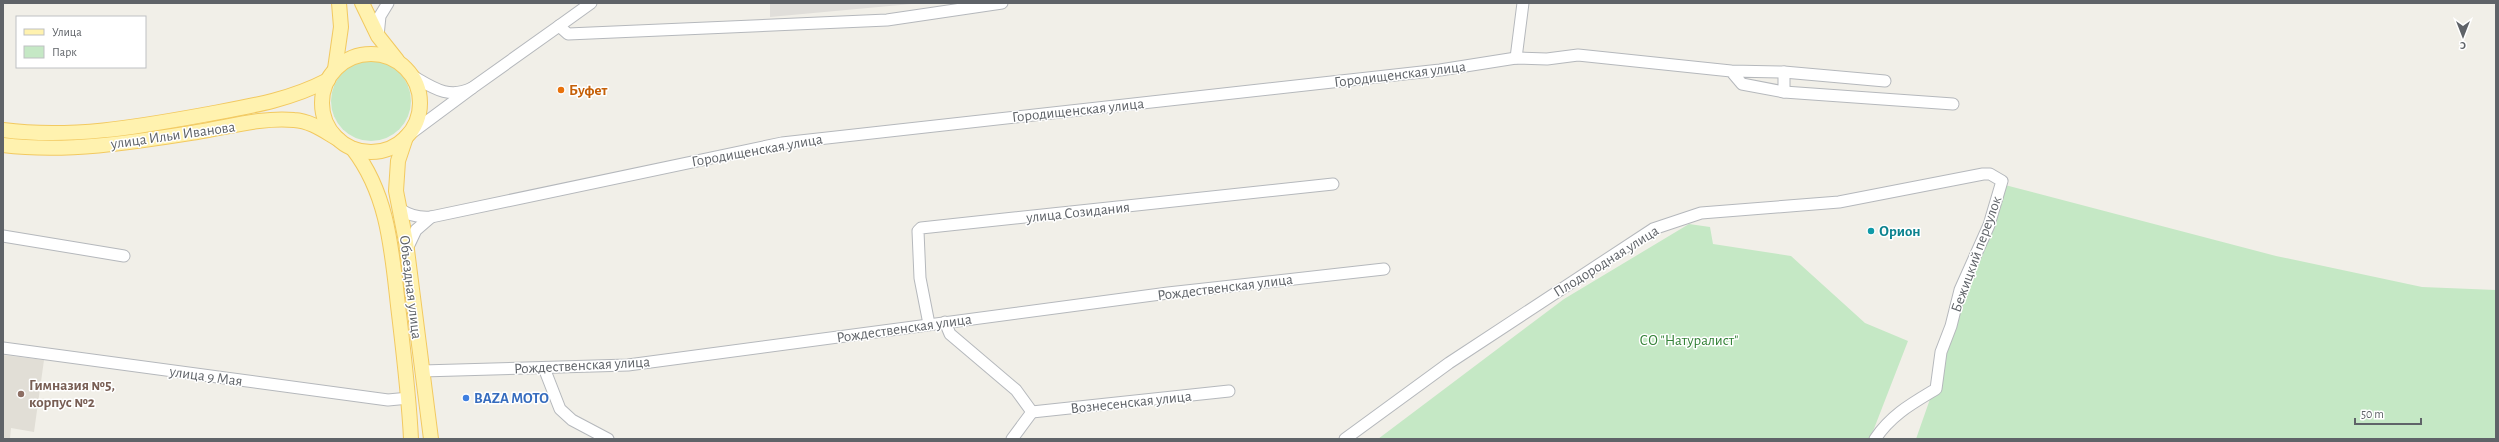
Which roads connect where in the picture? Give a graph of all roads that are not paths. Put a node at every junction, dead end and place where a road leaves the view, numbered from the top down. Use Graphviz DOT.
graph roads {
  1 [pos="339,3"];
  2 [pos="362,3"];
  3 [pos="388,3"];
  4 [pos="592,3"];
  5 [pos="1002,3"];
  6 [pos="1523,3"];
  7 [pos="558,26"];
  8 [pos="378,36"];
  9 [pos="1516,58"];
  10 [pos="400,63"];
  11 [pos="1731,70"];
  12 [pos="1784,72"];
  13 [pos="332,74"];
  14 [pos="411,75"];
  15 [pos="1885,81"];
  16 [pos="472,88"];
  17 [pos="1784,92"];
  18 [pos="1953,104"];
  19 [pos="3,130"];
  20 [pos="406,137"];
  21 [pos="338,139"];
  22 [pos="3,145"];
  23 [pos="353,149"];
  24 [pos="2002,181"];
  25 [pos="1333,184"];
  26 [pos="400,209"];
  27 [pos="431,217"];
  28 [pos="3,236"];
  29 [pos="407,249"];
  30 [pos="124,256"];
  31 [pos="1384,269"];
  32 [pos="945,322"];
  33 [pos="929,324"];
  34 [pos="3,348"];
  35 [pos="544,368"];
  36 [pos="422,371"];
  37 [pos="1229,391"];
  38 [pos="409,398"];
  39 [pos="1032,412"];
  40 [pos="411,439"];
  41 [pos="430,439"];
  42 [pos="608,439"];
  43 [pos="1012,439"];
  44 [pos="1345,439"];
  45 [pos="1875,439"];
  1 -- 13 [label="main road"];
  2 -- 8 [label="main road"];
  3 -- 8 [label="street"];
  4 -- 7 [label="street"];
  5 -- 7 [label="street"];
  6 -- 9 [label="street"];
  7 -- 16 [label="street"];
  8 -- 10 [label="main road"];
  9 -- 11 [label="street, Городищенская улица"];
  9 -- 27 [label="street, Городищенская улица"];
  10 -- 13 [label="main road"];
  10 -- 14 [label="main road"];
  11 -- 12 [label="street, Городищенская улица"];
  11 -- 17 [label="street"];
  12 -- 15 [label="street, Городищенская улица"];
  12 -- 17 [label="street"];
  13 -- 19 [label="main road, улица Ильи Иванова"];
  13 -- 21 [label="main road"];
  14 -- 16 [label="street"];
  14 -- 20 [label="main road"];
  16 -- 20 [label="street"];
  17 -- 18 [label="street"];
  20 -- 23 [label="main road"];
  20 -- 26 [label="main road, Объездная улица"];
  21 -- 22 [label="main road, улица Ильи Иванова"];
  21 -- 23 [label="main road"];
  23 -- 38 [label="main road, Объездная улица"];
  24 -- 44 [label="street, Плодородная улица"];
  24 -- 45 [label="street, Бежицкий переулок"];
  25 -- 33 [label="street, улица Созидания"];
  26 -- 27 [label="street"];
  26 -- 29 [label="main road, Объездная улица"];
  27 -- 29 [label="street"];
  28 -- 30 [label="street"];
  29 -- 36 [label="main road, Объездная улица"];
  31 -- 32 [label="street, Рождественская улица"];
  32 -- 33 [label="street, Рождественская улица"];
  32 -- 39 [label="street"];
  33 -- 35 [label="street, Рождественская улица"];
  34 -- 38 [label="street, улица 9 Мая"];
  35 -- 36 [label="street, Рождественская улица"];
  35 -- 42 [label="street"];
  36 -- 41 [label="main road, Объездная улица"];
  37 -- 39 [label="street, Вознесенская улица"];
  38 -- 40 [label="main road, Объездная улица"];
  39 -- 43 [label="street"];
}
